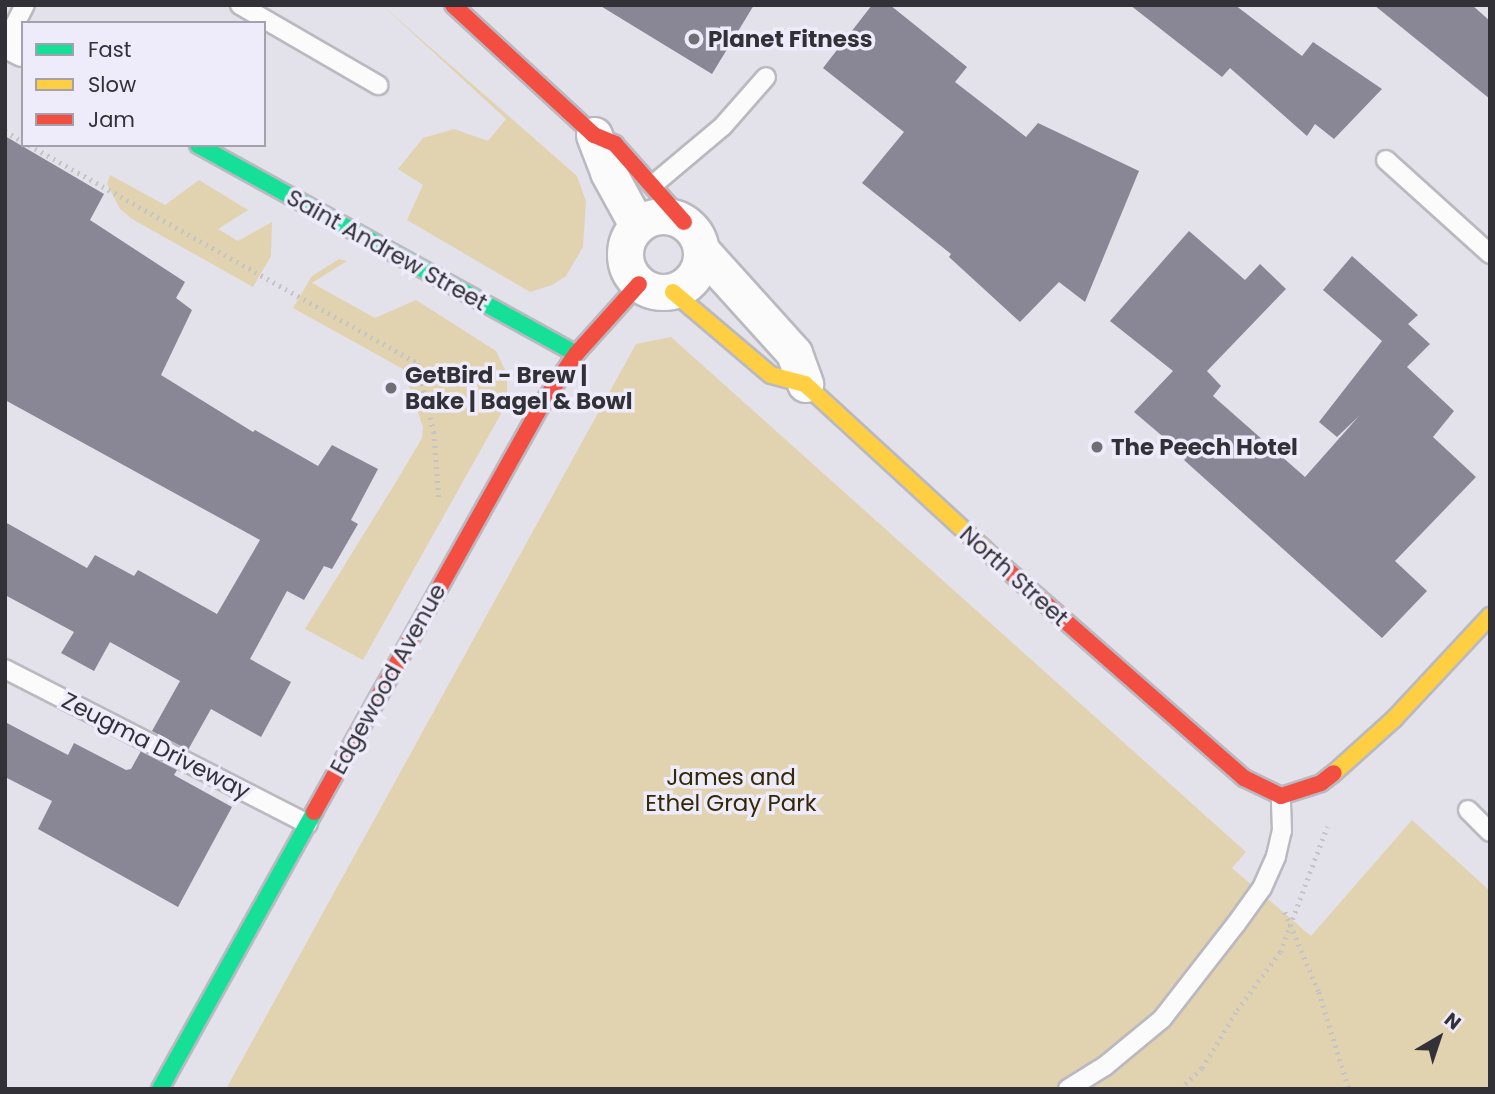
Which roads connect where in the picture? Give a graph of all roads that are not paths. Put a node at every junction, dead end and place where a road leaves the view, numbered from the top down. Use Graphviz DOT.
graph roads {
  1 [pos="25,5"];
  2 [pos="240,5"];
  3 [pos="453,5"];
  4 [pos="12,42"];
  5 [pos="766,77"];
  6 [pos="378,85"];
  7 [pos="594,135"];
  8 [pos="202,147"];
  9 [pos="1386,160"];
  10 [pos="654,184"];
  11 [pos="637,225"];
  12 [pos="692,236"];
  13 [pos="1490,254"];
  14 [pos="639,284"];
  15 [pos="673,292"];
  16 [pos="576,354"];
  17 [pos="805,384"];
  18 [pos="1490,616"];
  19 [pos="5,669"];
  20 [pos="1281,796"];
  21 [pos="1468,810"];
  22 [pos="308,824"];
  23 [pos="1490,832"];
  24 [pos="161,1088"];
  25 [pos="1068,1089"];
  1 -- 4 [label="lane"];
  2 -- 6 [label="lane"];
  3 -- 7 [label="street, North Street"];
  5 -- 10 [label="lane"];
  7 -- 10 [label="street, North Street"];
  7 -- 11 [label="street, North Street"];
  8 -- 16 [label="street, Saint Andrew Street"];
  9 -- 13 [label="lane"];
  10 -- 12 [label="street, North Street"];
  11 -- 12 [label="street"];
  11 -- 14 [label="street"];
  12 -- 15 [label="street"];
  12 -- 17 [label="street, North Street"];
  14 -- 15 [label="street"];
  14 -- 16 [label="street, Edgewood Avenue"];
  15 -- 17 [label="street, North Street"];
  16 -- 22 [label="street, Edgewood Avenue"];
  17 -- 20 [label="street, North Street"];
  18 -- 20 [label="street"];
  19 -- 22 [label="lane, Zeugma Driveway"];
  20 -- 25 [label="lane"];
  21 -- 23 [label="lane"];
  22 -- 24 [label="street, Edgewood Avenue"];
}
